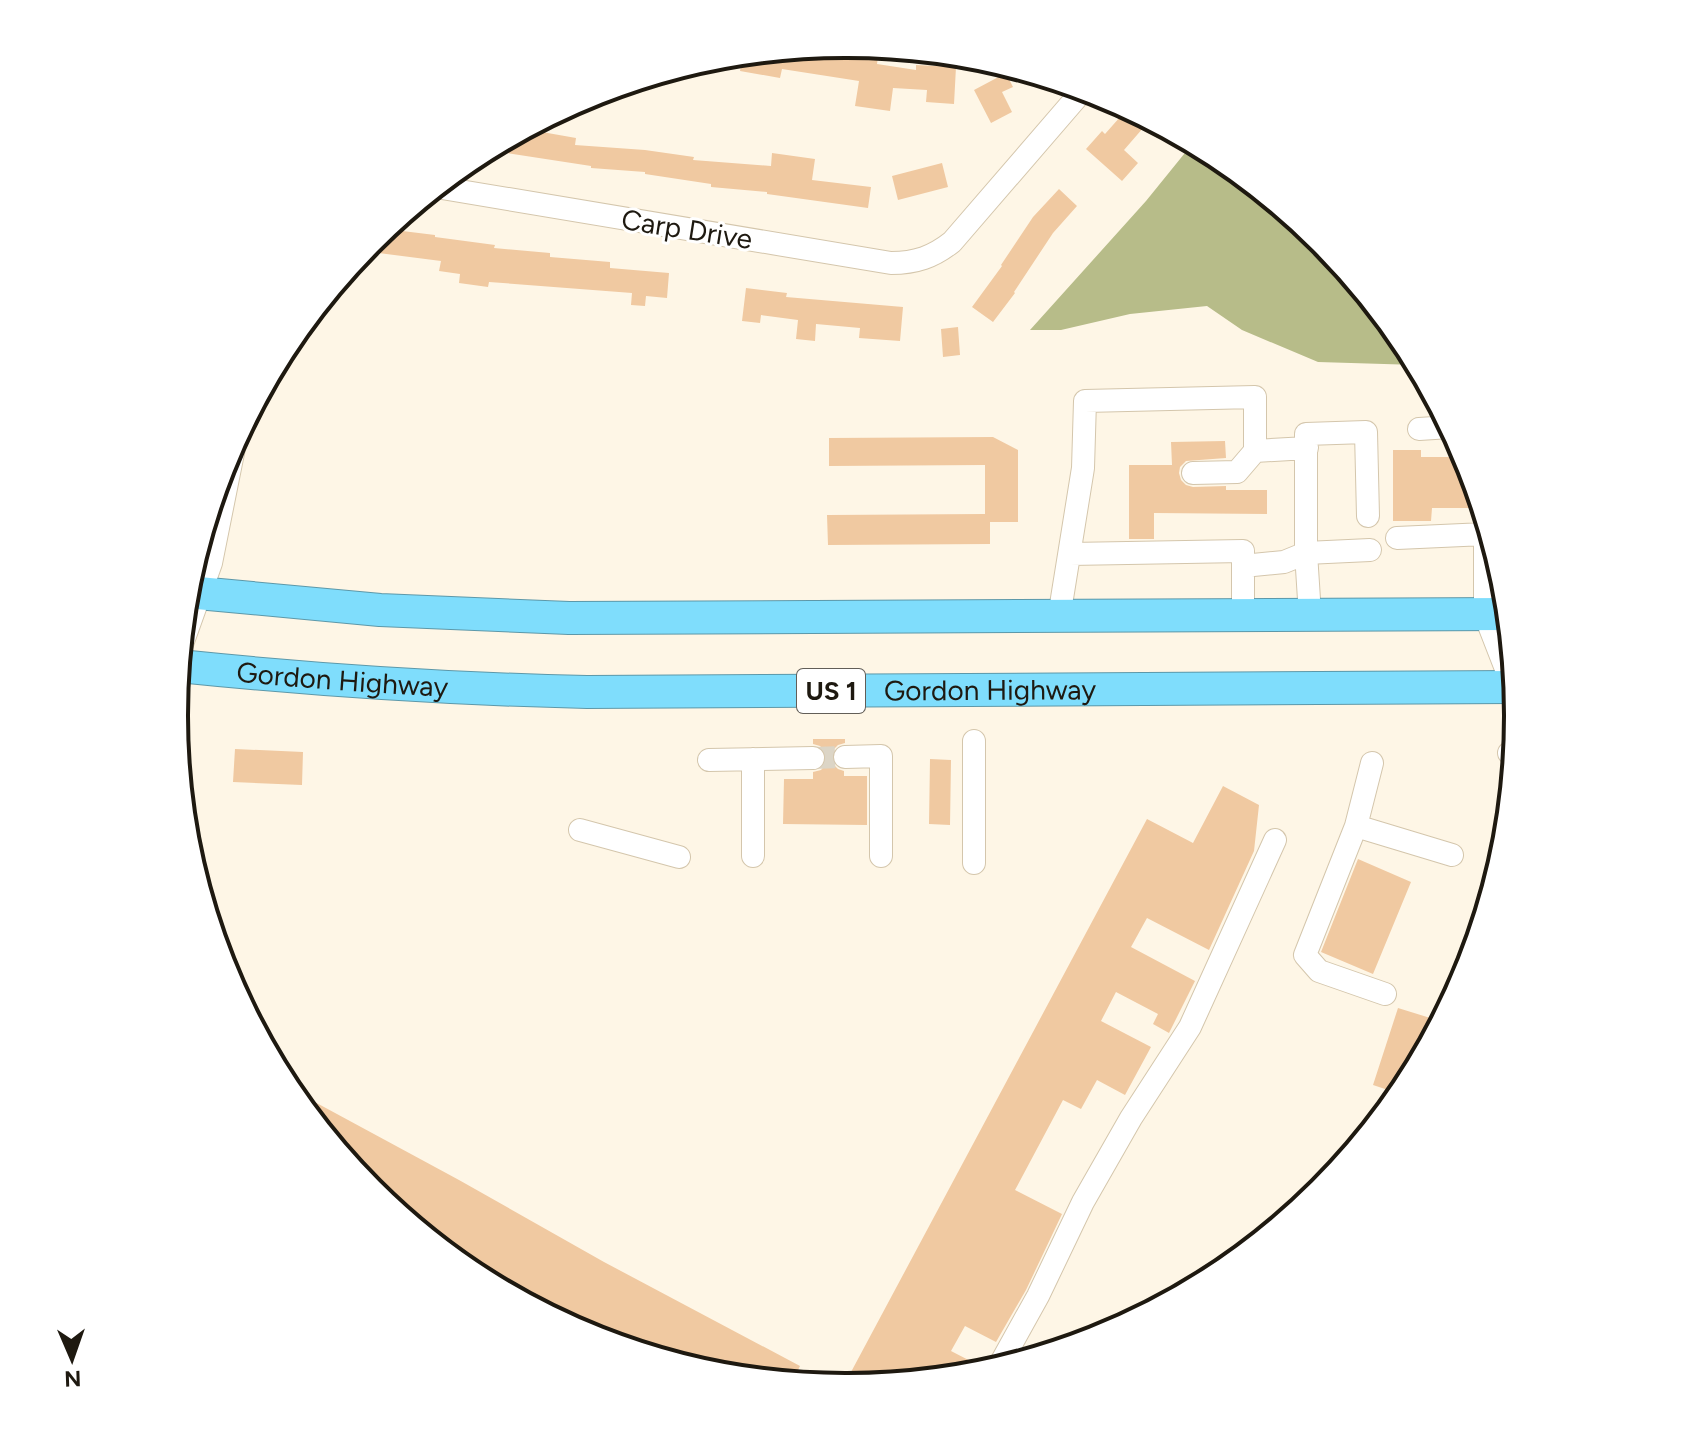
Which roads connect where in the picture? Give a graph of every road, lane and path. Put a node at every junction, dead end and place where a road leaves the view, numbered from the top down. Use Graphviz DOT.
graph roads {
  1 [pos="1075,100"];
  2 [pos="452,190"];
  3 [pos="1437,428"];
  4 [pos="1419,429"];
  5 [pos="1307,448"];
  6 [pos="1255,451"];
  7 [pos="1193,473"];
  8 [pos="1368,516"];
  9 [pos="1476,528"];
  10 [pos="214,536"];
  11 [pos="1397,538"];
  12 [pos="1370,550"];
  13 [pos="1306,553"];
  14 [pos="1070,554"];
  15 [pos="1243,566"];
  16 [pos="204,575"];
  17 [pos="200,594"];
  18 [pos="1243,615"];
  19 [pos="1310,615"];
  20 [pos="1496,615"];
  21 [pos="1059,617"];
  22 [pos="190,667"];
  23 [pos="1503,687"];
  24 [pos="974,741"];
  25 [pos="845,757"];
  26 [pos="813,758"];
  27 [pos="753,759"];
  28 [pos="709,760"];
  29 [pos="1372,763"];
  30 [pos="1356,826"];
  31 [pos="580,830"];
  32 [pos="1275,840"];
  33 [pos="1452,855"];
  34 [pos="753,856"];
  35 [pos="881,856"];
  36 [pos="679,857"];
  37 [pos="974,863"];
  38 [pos="1385,994"];
  39 [pos="1006,1353"];
  1 -- 2 [label="street, Carp Drive"];
  3 -- 4 [label="street"];
  5 -- 6 [label="street"];
  5 -- 8 [label="street"];
  5 -- 13 [label="street"];
  6 -- 7 [label="street"];
  6 -- 14 [label="street"];
  9 -- 11 [label="street"];
  10 -- 16 [label="street"];
  12 -- 13 [label="street"];
  13 -- 15 [label="street"];
  13 -- 19 [label="street"];
  14 -- 15 [label="street"];
  14 -- 21 [label="street"];
  15 -- 18 [label="street"];
  17 -- 21 [label="highway"];
  18 -- 19 [label="highway"];
  18 -- 21 [label="highway"];
  19 -- 20 [label="highway"];
  22 -- 23 [label="highway, Gordon Highway / US 1"];
  24 -- 37 [label="street"];
  25 -- 35 [label="street"];
  26 -- 27 [label="street"];
  27 -- 28 [label="street"];
  27 -- 34 [label="street"];
  29 -- 30 [label="street"];
  30 -- 33 [label="street"];
  30 -- 38 [label="street"];
  31 -- 36 [label="street"];
  32 -- 39 [label="street"];
}
